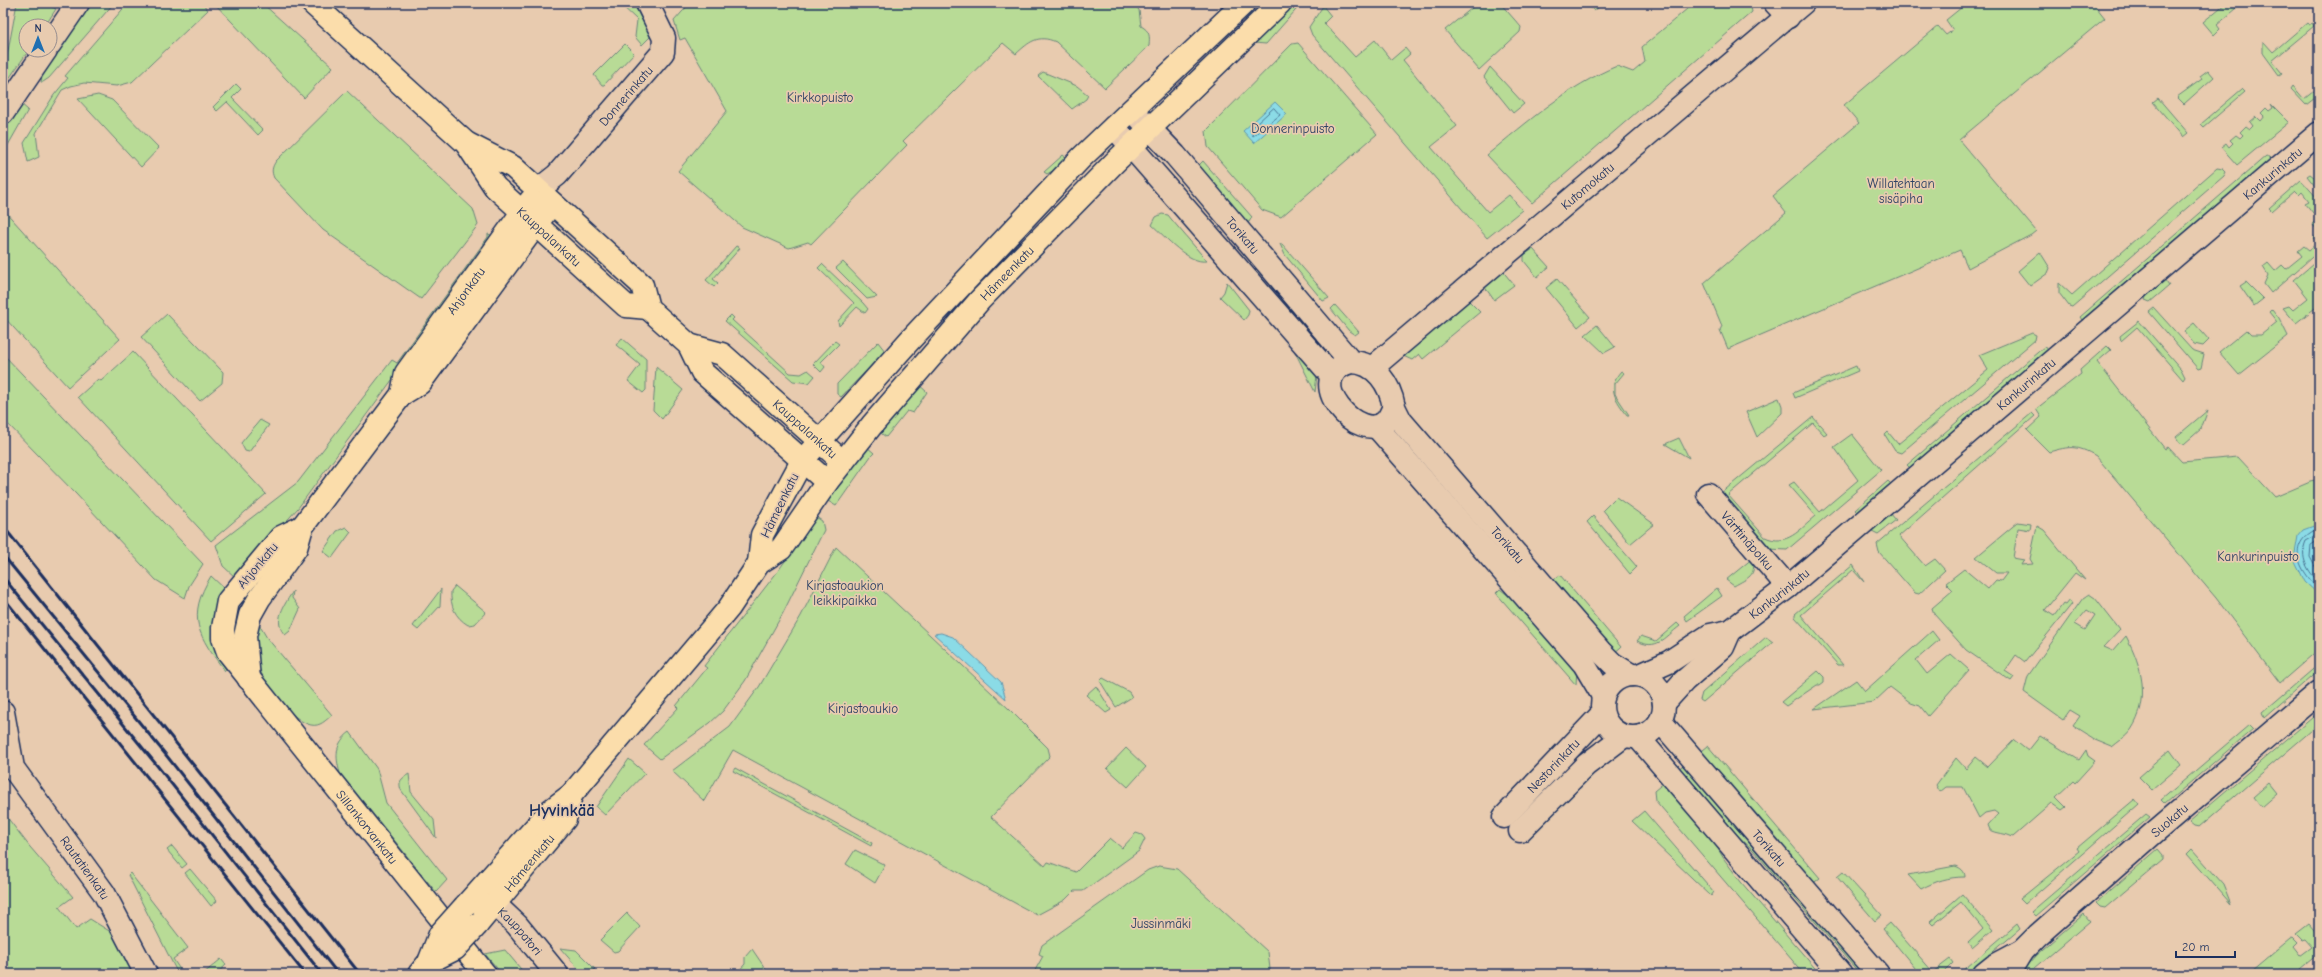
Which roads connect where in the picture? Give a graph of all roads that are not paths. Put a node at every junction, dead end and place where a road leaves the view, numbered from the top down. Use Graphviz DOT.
graph roads {
  1 [pos="78,3"];
  2 [pos="312,3"];
  3 [pos="647,3"];
  4 [pos="1244,3"];
  5 [pos="1272,6"];
  6 [pos="1789,8"];
  7 [pos="58,32"];
  8 [pos="41,58"];
  9 [pos="1132,110"];
  10 [pos="3,113"];
  11 [pos="1114,127"];
  12 [pos="1149,129"];
  13 [pos="2319,133"];
  14 [pos="466,143"];
  15 [pos="1130,146"];
  16 [pos="548,191"];
  17 [pos="530,218"];
  18 [pos="648,308"];
  19 [pos="689,345"];
  20 [pos="1351,362"];
  21 [pos="1372,368"];
  22 [pos="1331,375"];
  23 [pos="1394,407"];
  24 [pos="1376,426"];
  25 [pos="819,441"];
  26 [pos="802,460"];
  27 [pos="843,462"];
  28 [pos="827,482"];
  29 [pos="1708,494"];
  30 [pos="302,528"];
  31 [pos="759,563"];
  32 [pos="1788,587"];
  33 [pos="224,615"];
  34 [pos="1730,631"];
  35 [pos="1636,675"];
  36 [pos="249,679"];
  37 [pos="2319,692"];
  38 [pos="1602,705"];
  39 [pos="3,712"];
  40 [pos="1662,712"];
  41 [pos="1631,737"];
  42 [pos="8,767"];
  43 [pos="571,795"];
  44 [pos="473,898"];
  45 [pos="496,905"];
  46 [pos="2022,951"];
  47 [pos="424,968"];
  48 [pos="146,974"];
  49 [pos="485,974"];
  50 [pos="558,974"];
  51 [pos="1841,974"];
  52 [pos="1878,974"];
  53 [pos="1984,974"];
  54 [pos="2008,974"];
  1 -- 7 [label="street"];
  2 -- 14 [label="main road, Kauppalankatu"];
  3 -- 16 [label="street, Donnerinkatu"];
  4 -- 9 [label="main road, Hämeenkatu"];
  5 -- 12 [label="main road, Hämeenkatu"];
  6 -- 21 [label="street, Kutomokatu"];
  8 -- 10 [label="street"];
  9 -- 11 [label="main road, Hämeenkatu"];
  9 -- 12 [label="street, Torikatu"];
  11 -- 15 [label="street, Torikatu"];
  11 -- 25 [label="main road, Hämeenkatu"];
  12 -- 15 [label="main road, Hämeenkatu"];
  12 -- 20 [label="street, Torikatu"];
  13 -- 32 [label="street, Kankurinkatu"];
  14 -- 16 [label="main road, Kauppalankatu"];
  14 -- 17 [label="main road, Kauppalankatu"];
  15 -- 22 [label="street, Torikatu"];
  15 -- 27 [label="main road, Hämeenkatu"];
  16 -- 17 [label="main road, Ahjonkatu"];
  16 -- 18 [label="main road, Kauppalankatu"];
  17 -- 18 [label="main road, Kauppalankatu"];
  17 -- 30 [label="main road, Ahjonkatu"];
  18 -- 19 [label="main road, Kauppalankatu"];
  19 -- 25 [label="main road, Kauppalankatu"];
  19 -- 26 [label="main road, Kauppalankatu"];
  20 -- 21 [label="street"];
  20 -- 22 [label="street"];
  21 -- 23 [label="street"];
  22 -- 24 [label="street"];
  23 -- 24 [label="street"];
  23 -- 35 [label="street, Torikatu"];
  24 -- 38 [label="street, Torikatu"];
  25 -- 26 [label="main road, Hämeenkatu"];
  25 -- 27 [label="main road, Kauppalankatu"];
  26 -- 28 [label="main road, Kauppalankatu"];
  26 -- 31 [label="main road, Hämeenkatu"];
  27 -- 28 [label="main road, Hämeenkatu"];
  28 -- 31 [label="main road, Hämeenkatu"];
  29 -- 32 [label="street, Värttinäpolku"];
  30 -- 33 [label="main road, Ahjonkatu"];
  30 -- 36 [label="main road, Ahjonkatu"];
  31 -- 43 [label="main road, Hämeenkatu"];
  32 -- 34 [label="street, Kankurinkatu"];
  33 -- 36 [label="main road, Sillankorvankatu"];
  34 -- 35 [label="street, Kankurinkatu"];
  34 -- 40 [label="street, Kankurinkatu"];
  35 -- 38 [label="street"];
  35 -- 40 [label="street"];
  36 -- 49 [label="main road, Sillankorvankatu"];
  37 -- 46 [label="street, Suokatu"];
  38 -- 41 [label="street"];
  38 -- 41 [label="street, Nestorinkatu"];
  39 -- 42 [label="street, Rautatienkatu"];
  40 -- 41 [label="street"];
  40 -- 52 [label="street, Torikatu"];
  41 -- 51 [label="street, Torikatu"];
  42 -- 48 [label="street, Rautatienkatu"];
  43 -- 44 [label="main road, Hämeenkatu"];
  43 -- 45 [label="main road, Hämeenkatu"];
  44 -- 45 [label="street, Kauppatori"];
  44 -- 47 [label="main road, Hämeenkatu, bridge"];
  45 -- 47 [label="main road, Hämeenkatu, bridge"];
  45 -- 50 [label="street, Kauppatori"];
  46 -- 53 [label="street, Suokatu"];
  46 -- 54 [label="street, Suokatu"];
}
